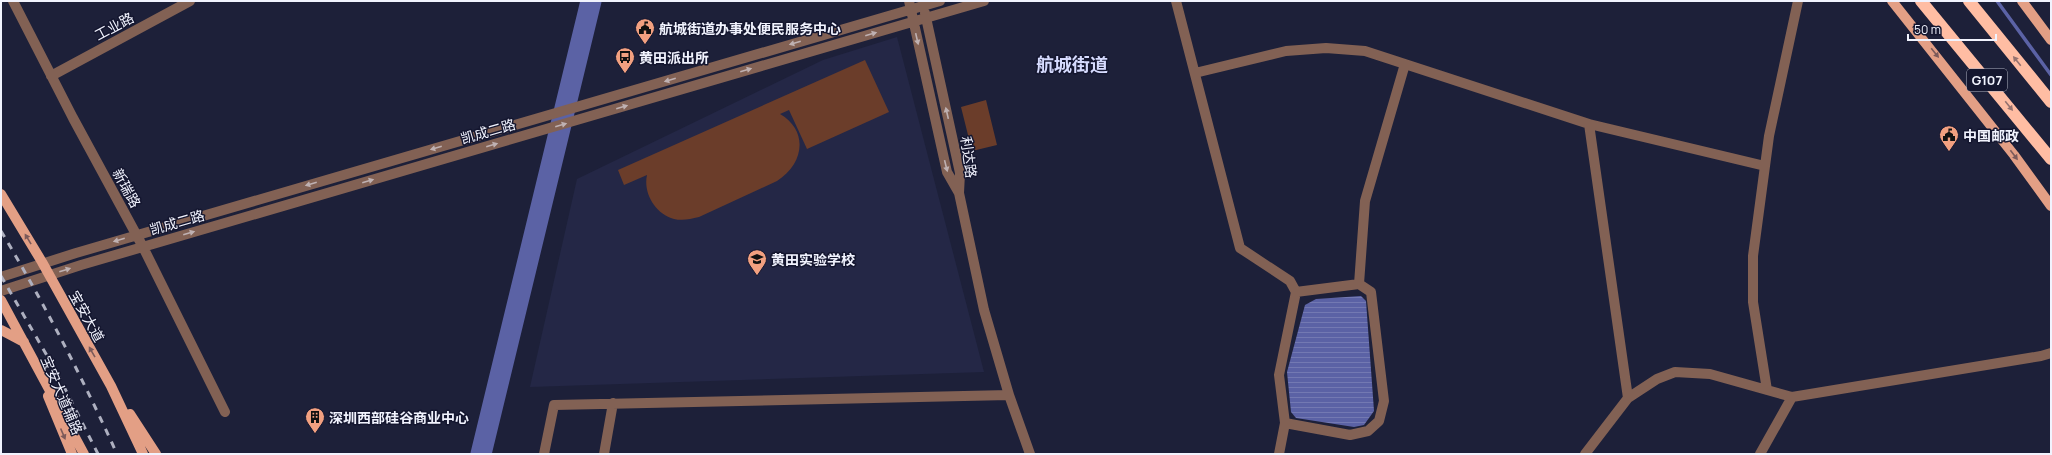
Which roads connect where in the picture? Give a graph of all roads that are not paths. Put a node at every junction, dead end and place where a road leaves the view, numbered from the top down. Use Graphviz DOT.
graph roads {
  1 [pos="13,1"];
  2 [pos="190,1"];
  3 [pos="940,1"];
  4 [pos="984,1"];
  5 [pos="1176,1"];
  6 [pos="1798,1"];
  7 [pos="1892,1"];
  8 [pos="1921,1"];
  9 [pos="1969,1"];
  10 [pos="2022,1"];
  11 [pos="922,3"];
  12 [pos="910,5"];
  13 [pos="926,18"];
  14 [pos="913,22"];
  15 [pos="2051,40"];
  16 [pos="1405,64"];
  17 [pos="1195,73"];
  18 [pos="51,76"];
  19 [pos="2051,102"];
  20 [pos="1589,124"];
  21 [pos="2051,159"];
  22 [pos="1766,166"];
  23 [pos="959,193"];
  24 [pos="1,194"];
  25 [pos="2051,206"];
  26 [pos="137,235"];
  27 [pos="143,247"];
  28 [pos="43,264"];
  29 [pos="49,275"];
  30 [pos="1,278"];
  31 [pos="1359,284"];
  32 [pos="1,291"];
  33 [pos="1296,292"];
  34 [pos="1,300"];
  35 [pos="1,330"];
  36 [pos="26,344"];
  37 [pos="2051,353"];
  38 [pos="111,386"];
  39 [pos="1767,390"];
  40 [pos="1009,395"];
  41 [pos="1792,397"];
  42 [pos="1628,398"];
  43 [pos="613,403"];
  44 [pos="225,412"];
  45 [pos="1285,423"];
  46 [pos="72,454"];
  47 [pos="84,454"];
  48 [pos="143,454"];
  49 [pos="156,454"];
  50 [pos="544,454"];
  51 [pos="604,454"];
  52 [pos="1030,454"];
  53 [pos="1279,454"];
  54 [pos="1585,454"];
  55 [pos="1760,454"];
  1 -- 18 [label="street, 新瑞路"];
  2 -- 18 [label="street, 工业路"];
  3 -- 11 [label="street, 凯成二路"];
  4 -- 13 [label="street, 凯成二路"];
  5 -- 17 [label="street"];
  6 -- 22 [label="street"];
  7 -- 25 [label="main road, one-way"];
  8 -- 21 [label="highway, G107, one-way"];
  19 -- 9 [label="highway, G107, one-way"];
  10 -- 15 [label="main road"];
  11 -- 12 [label="street, 凯成二路"];
  11 -- 13 [label="street, 利达路"];
  12 -- 14 [label="street, 利达路"];
  12 -- 26 [label="street, 凯成二路, one-way"];
  13 -- 14 [label="street, 凯成二路"];
  23 -- 13 [label="street, 利达路, one-way"];
  14 -- 23 [label="street, 利达路, one-way"];
  27 -- 14 [label="street, 凯成二路, one-way"];
  16 -- 17 [label="street"];
  16 -- 20 [label="street"];
  16 -- 31 [label="street"];
  17 -- 33 [label="street"];
  18 -- 26 [label="street, 新瑞路"];
  20 -- 22 [label="street"];
  20 -- 42 [label="street"];
  22 -- 39 [label="street"];
  23 -- 40 [label="street"];
  28 -- 24 [label="main road, 宝安大道, one-way"];
  26 -- 27 [label="street, 新瑞路"];
  26 -- 28 [label="street, 凯成二路, one-way"];
  29 -- 27 [label="street, 凯成二路, one-way"];
  27 -- 44 [label="street, 新瑞路"];
  28 -- 29 [label="main road, 宝安大道"];
  28 -- 30 [label="street, 凯成二路"];
  29 -- 32 [label="street, 凯成二路"];
  38 -- 29 [label="main road, 宝安大道, one-way"];
  31 -- 33 [label="street"];
  31 -- 45 [label="street"];
  33 -- 45 [label="street"];
  34 -- 36 [label="main road"];
  35 -- 36 [label="main road"];
  36 -- 46 [label="main road, 宝安大道辅路, one-way"];
  36 -- 47 [label="main road"];
  37 -- 41 [label="street"];
  38 -- 48 [label="main road, 宝安大道"];
  38 -- 49 [label="main road"];
  39 -- 41 [label="street"];
  39 -- 42 [label="street"];
  40 -- 43 [label="street"];
  40 -- 52 [label="street"];
  41 -- 55 [label="street"];
  42 -- 54 [label="street"];
  43 -- 50 [label="street"];
  43 -- 51 [label="street"];
  45 -- 53 [label="street"];
}
